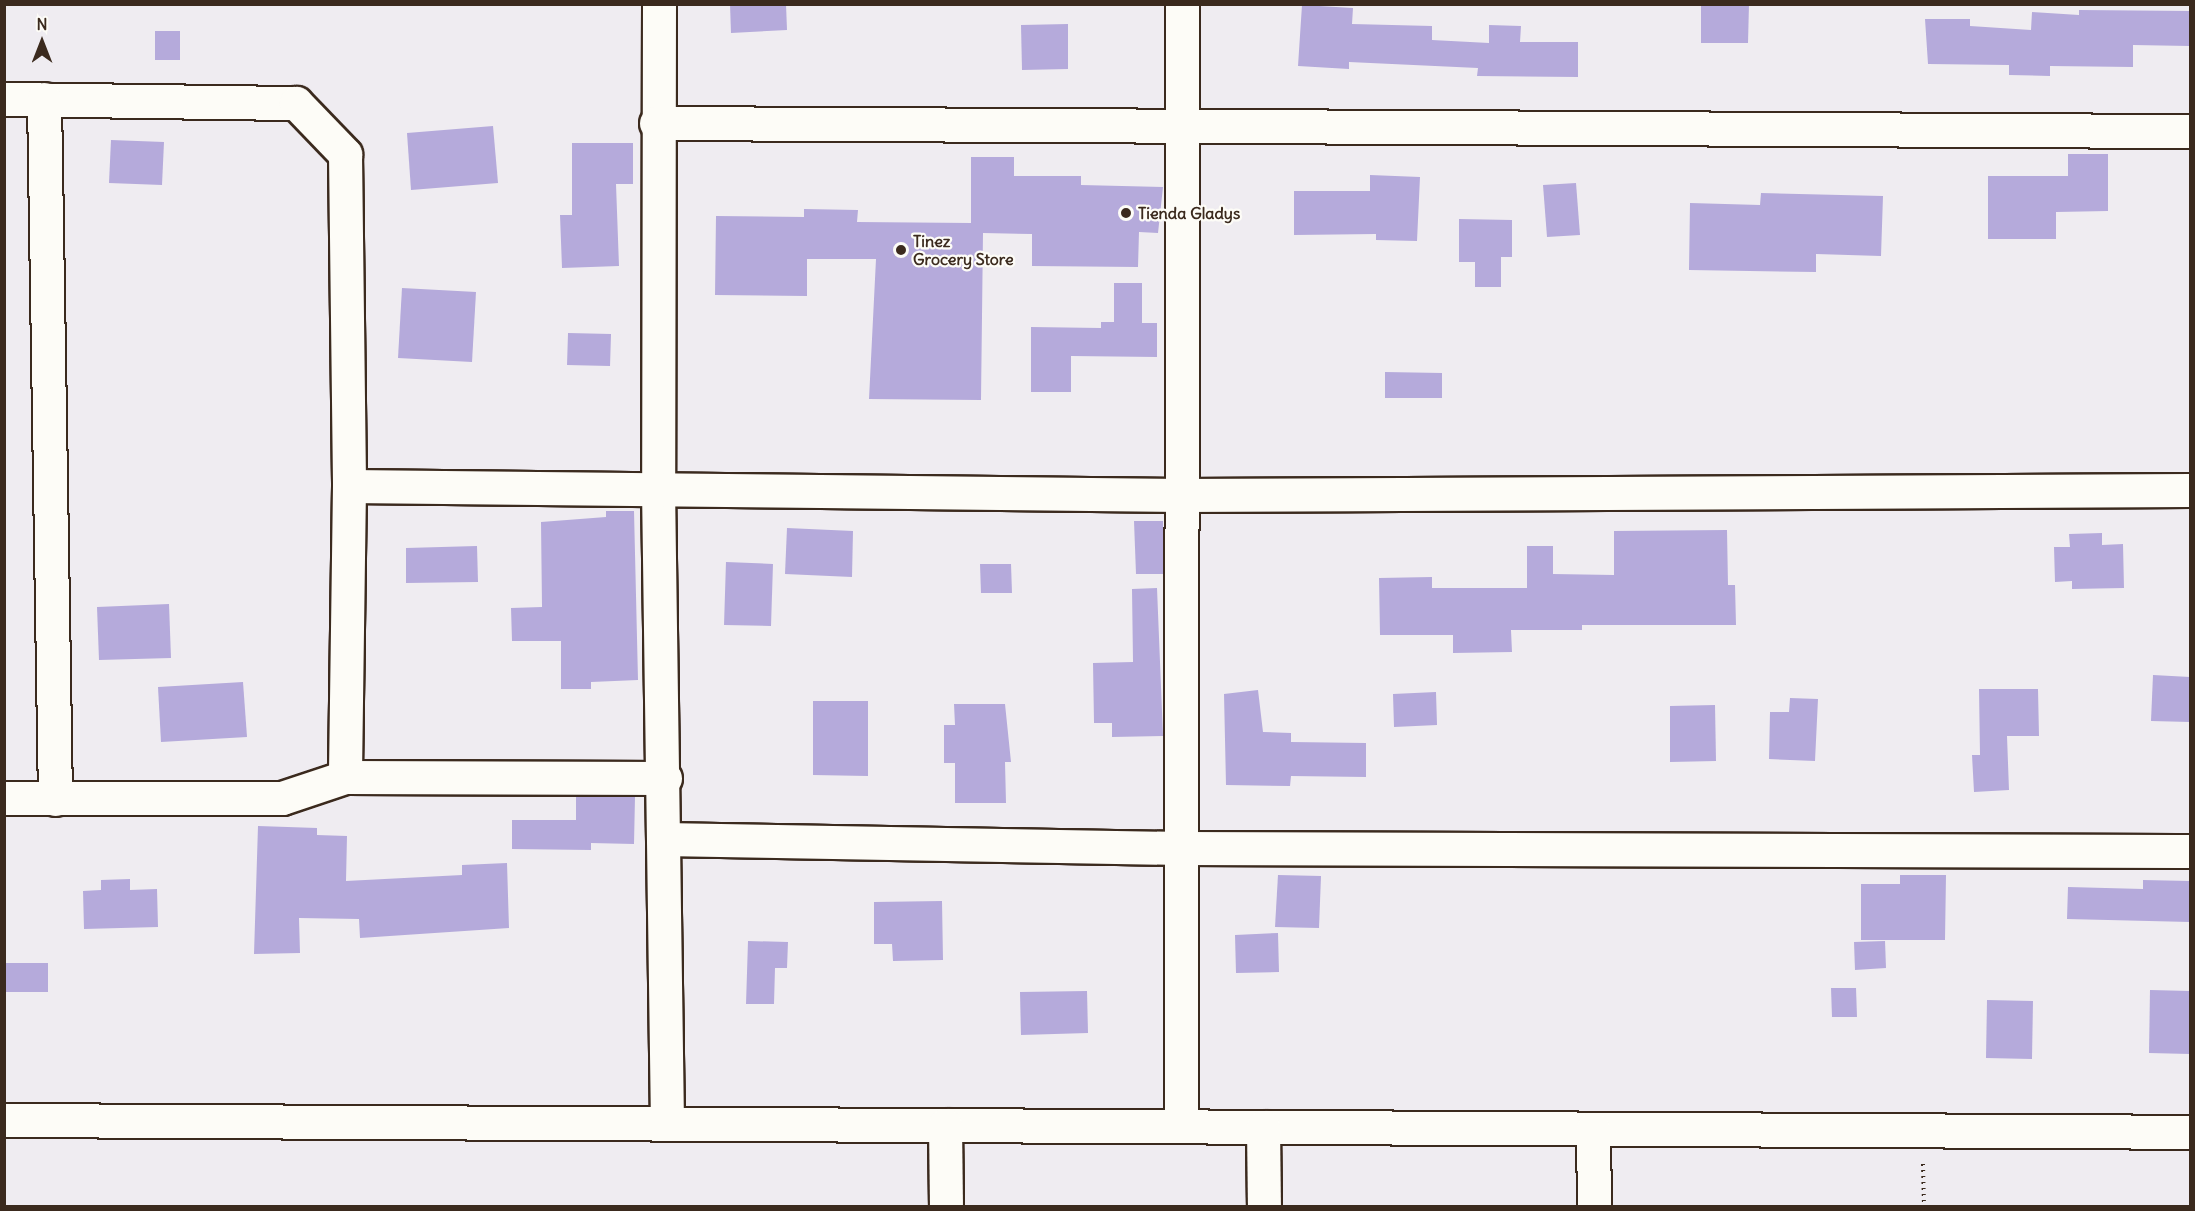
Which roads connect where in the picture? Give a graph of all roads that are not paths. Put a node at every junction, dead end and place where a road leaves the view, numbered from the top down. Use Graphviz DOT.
graph roads {
  1 [pos="659,4"];
  2 [pos="1182,4"];
  3 [pos="4,99"];
  4 [pos="44,99"];
  5 [pos="656,123"];
  6 [pos="1181,126"];
  7 [pos="2190,131"];
  8 [pos="349,486"];
  9 [pos="658,487"];
  10 [pos="2190,490"];
  11 [pos="1181,495"];
  12 [pos="345,777"];
  13 [pos="665,778"];
  14 [pos="4,798"];
  15 [pos="55,799"];
  16 [pos="663,839"];
  17 [pos="1181,848"];
  18 [pos="2190,851"];
  19 [pos="4,1120"];
  20 [pos="667,1124"];
  21 [pos="945,1125"];
  22 [pos="1181,1126"];
  23 [pos="1263,1127"];
  24 [pos="1593,1129"];
  25 [pos="2190,1132"];
  26 [pos="946,1206"];
  27 [pos="1264,1206"];
  28 [pos="1594,1206"];
  1 -- 5 [label="street"];
  2 -- 6 [label="street"];
  3 -- 4 [label="street"];
  4 -- 8 [label="street"];
  4 -- 15 [label="street"];
  5 -- 6 [label="street"];
  5 -- 9 [label="street"];
  6 -- 7 [label="street"];
  6 -- 11 [label="street"];
  8 -- 9 [label="street"];
  8 -- 12 [label="street"];
  9 -- 11 [label="street"];
  9 -- 13 [label="street"];
  10 -- 11 [label="street"];
  11 -- 17 [label="street"];
  12 -- 13 [label="street"];
  12 -- 15 [label="street"];
  13 -- 16 [label="street"];
  14 -- 15 [label="street"];
  16 -- 17 [label="street"];
  16 -- 20 [label="street"];
  17 -- 18 [label="street"];
  17 -- 22 [label="street"];
  19 -- 20 [label="street"];
  20 -- 21 [label="street"];
  21 -- 22 [label="street"];
  21 -- 26 [label="street"];
  22 -- 23 [label="street"];
  23 -- 24 [label="street"];
  23 -- 27 [label="street"];
  24 -- 25 [label="street"];
  24 -- 28 [label="street"];
}
